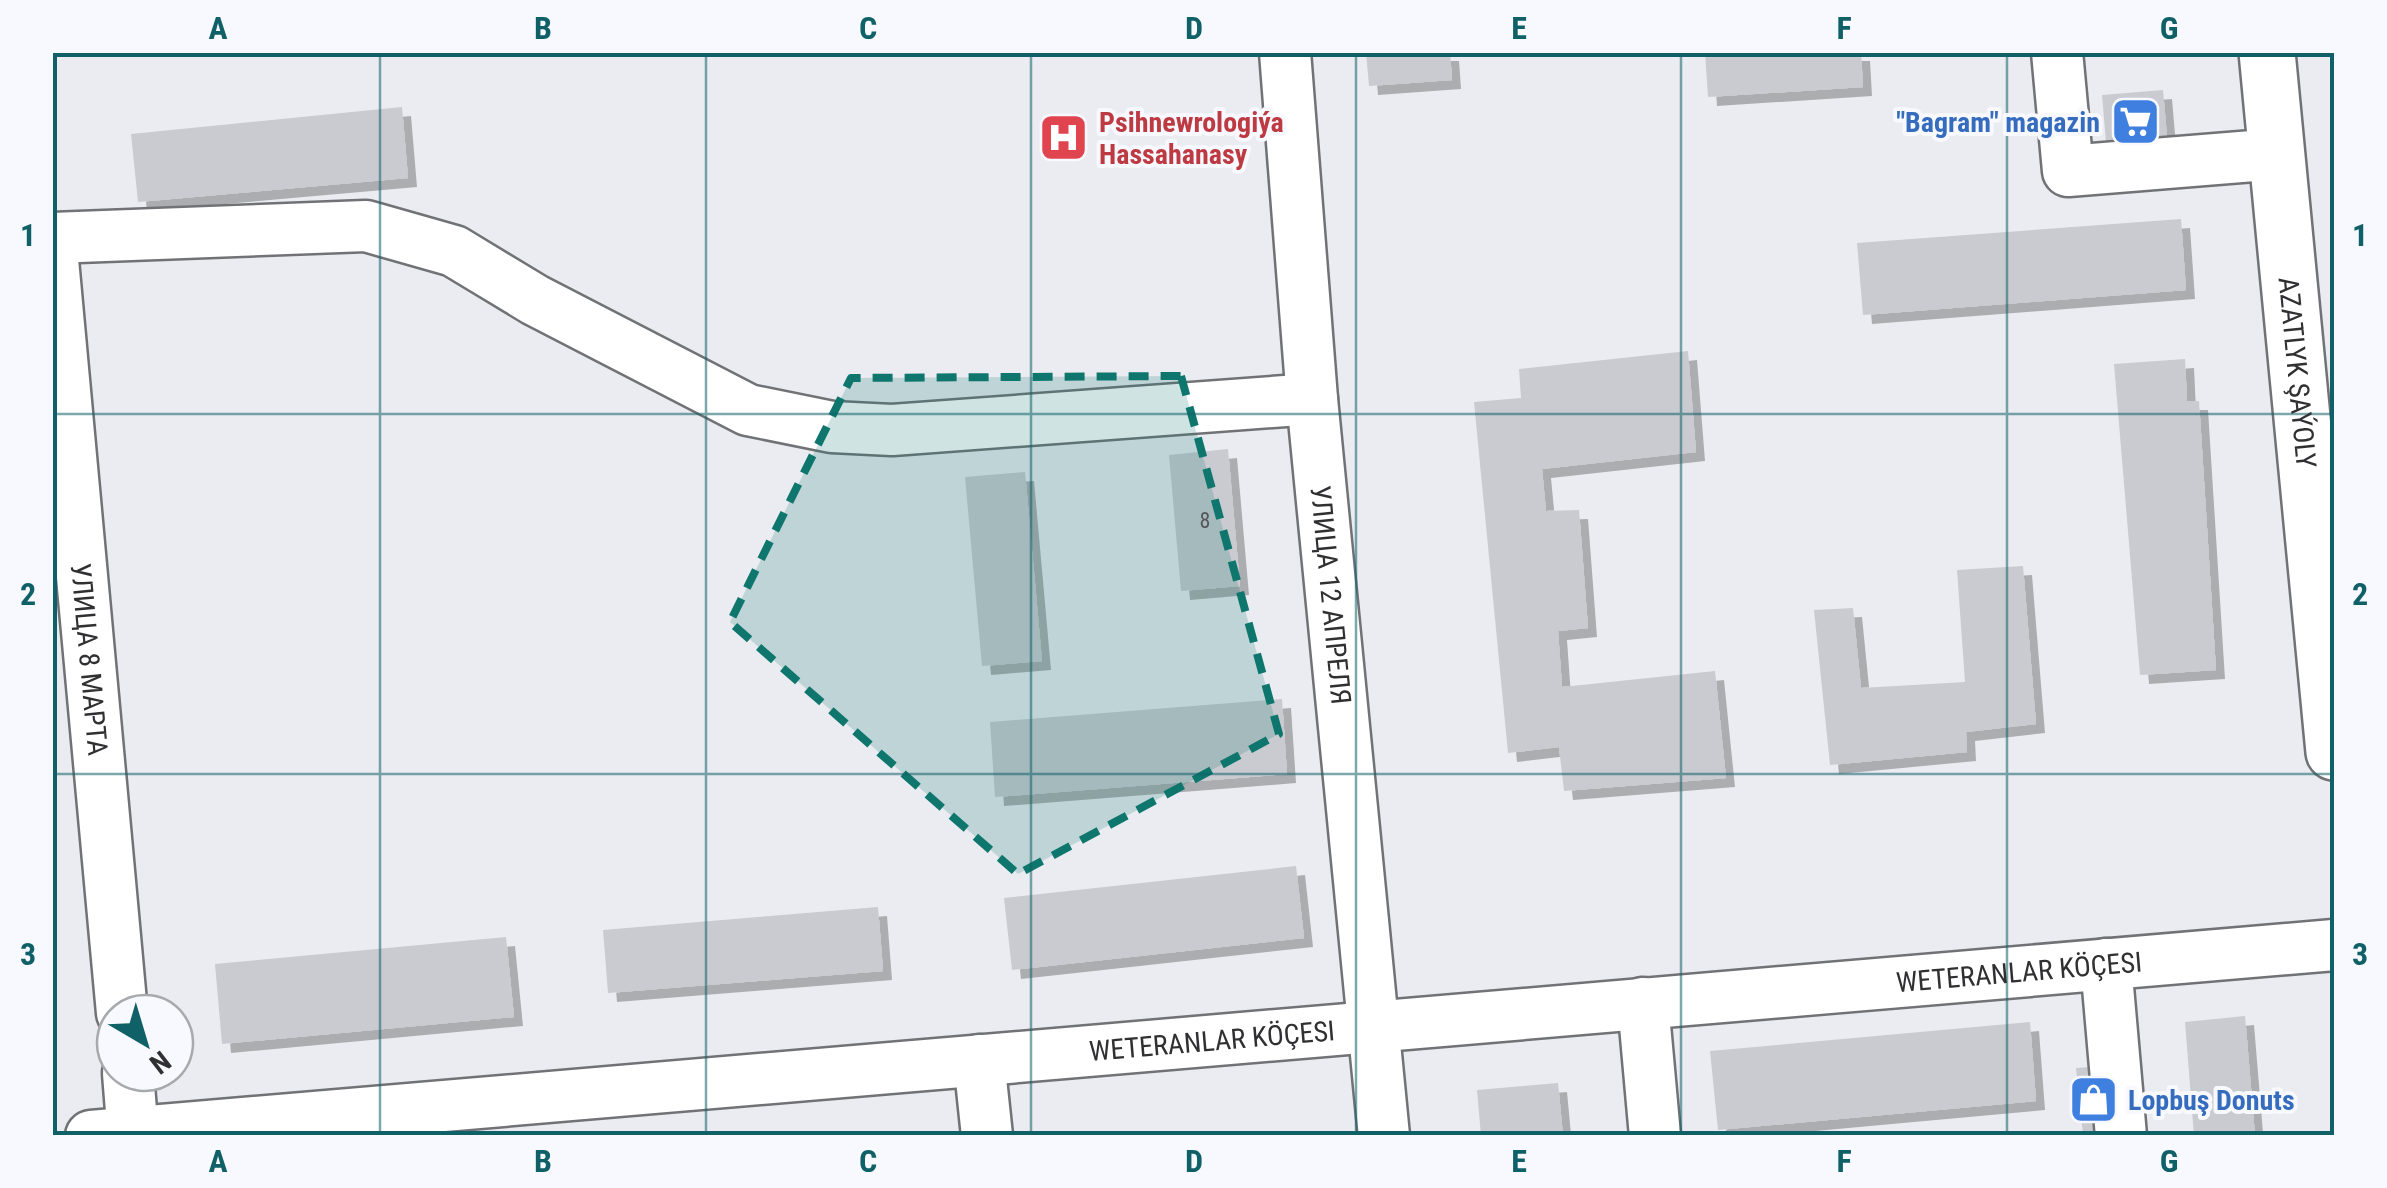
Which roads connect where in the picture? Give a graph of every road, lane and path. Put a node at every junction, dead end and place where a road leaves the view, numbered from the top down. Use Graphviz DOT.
graph roads {
  1 [pos="1285,52"];
  2 [pos="2057,52"];
  3 [pos="2267,52"];
  4 [pos="2278,154"];
  5 [pos="52,238"];
  6 [pos="52,249"];
  7 [pos="1312,399"];
  8 [pos="2334,752"];
  9 [pos="2334,945"];
  10 [pos="2106,964"];
  11 [pos="120,993"];
  12 [pos="1643,1003"];
  13 [pos="1374,1026"];
  14 [pos="979,1060"];
  15 [pos="125,1093"];
  16 [pos="522,1117"];
  17 [pos="119,1134"];
  18 [pos="987,1136"];
  19 [pos="1384,1136"];
  20 [pos="1656,1136"];
  21 [pos="2121,1136"];
  1 -- 7 [label="street, УЛИЦА 12 АПРЕЛЯ"];
  2 -- 4 [label="street"];
  3 -- 4 [label="main road, AZATLYK ŞAÝOLY"];
  4 -- 8 [label="main road, AZATLYK ŞAÝOLY"];
  5 -- 7 [label="street"];
  6 -- 11 [label="street, УЛИЦА 8 МАРТА"];
  7 -- 13 [label="street, УЛИЦА 12 АПРЕЛЯ"];
  9 -- 10 [label="street, WETERANLAR KÖÇESI"];
  10 -- 12 [label="street, WETERANLAR KÖÇESI"];
  10 -- 21 [label="street"];
  12 -- 13 [label="street, WETERANLAR KÖÇESI"];
  12 -- 20 [label="street"];
  13 -- 14 [label="street, WETERANLAR KÖÇESI"];
  13 -- 19 [label="street, УЛИЦА 12 АПРЕЛЯ"];
  14 -- 16 [label="street, WETERANLAR KÖÇESI"];
  14 -- 18 [label="street"];
  15 -- 17 [label="street"];
  16 -- 17 [label="street, WETERANLAR KÖÇESI"];
}
